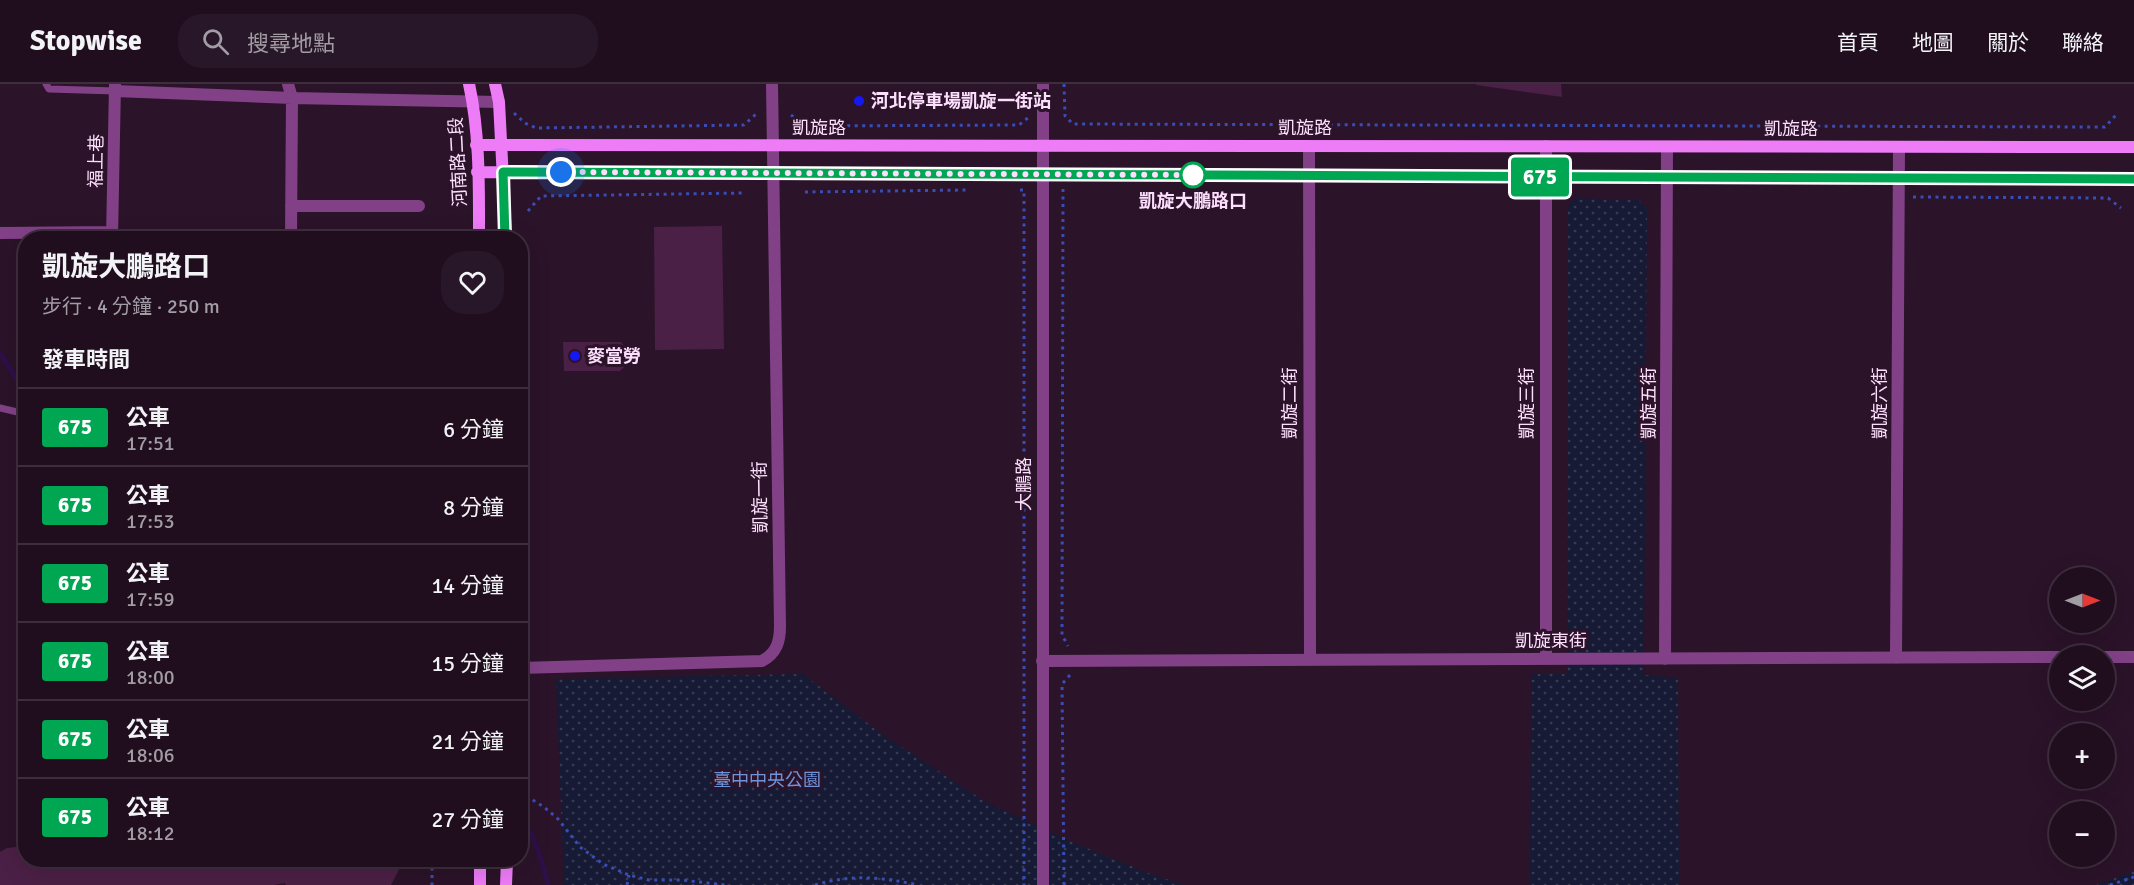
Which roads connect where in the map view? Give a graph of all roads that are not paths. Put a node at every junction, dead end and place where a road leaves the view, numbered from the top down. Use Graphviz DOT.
graph roads {
  1 [pos="46,84"];
  2 [pos="288,84"];
  3 [pos="469,84"];
  4 [pos="495,84"];
  5 [pos="772,84"];
  6 [pos="1043,84"];
  7 [pos="115,88"];
  8 [pos="292,98"];
  9 [pos="472,101"];
  10 [pos="504,106"];
  11 [pos="476,145"];
  12 [pos="501,145"];
  13 [pos="774,146"];
  14 [pos="1043,146"];
  15 [pos="1309,146"];
  16 [pos="1546,146"];
  17 [pos="1667,147"];
  18 [pos="2134,147"];
  19 [pos="1899,148"];
  20 [pos="477,172"];
  21 [pos="503,172"];
  22 [pos="775,172"];
  23 [pos="1043,174"];
  24 [pos="1308,177"];
  25 [pos="1545,177"];
  26 [pos="1668,177"];
  27 [pos="1899,179"];
  28 [pos="2134,179"];
  29 [pos="291,206"];
  30 [pos="419,206"];
  31 [pos="112,231"];
  32 [pos="291,231"];
  33 [pos="479,231"];
  34 [pos="506,231"];
  35 [pos="0,233"];
  36 [pos="18,233"];
  37 [pos="0,408"];
  38 [pos="18,412"];
  39 [pos="2049,657"];
  40 [pos="2115,657"];
  41 [pos="2134,657"];
  42 [pos="1665,658"];
  43 [pos="1896,658"];
  44 [pos="1546,659"];
  45 [pos="1310,660"];
  46 [pos="1042,661"];
  47 [pos="528,668"];
  48 [pos="480,867"];
  49 [pos="507,867"];
  50 [pos="480,885"];
  51 [pos="506,885"];
  52 [pos="1043,885"];
  1 -- 7 [label="lane"];
  2 -- 8 [label="street"];
  3 -- 9 [label="street, 河南路二段"];
  4 -- 10 [label="street"];
  5 -- 13 [label="street, 凱旋一街"];
  6 -- 14 [label="street, 大鵬路"];
  7 -- 8 [label="street"];
  7 -- 31 [label="street, 福上巷"];
  8 -- 9 [label="street"];
  8 -- 29 [label="street"];
  9 -- 10 [label="street"];
  9 -- 11 [label="street, 河南路二段"];
  10 -- 12 [label="street"];
  11 -- 12 [label="street, 凱旋路"];
  11 -- 20 [label="street, 河南路二段"];
  12 -- 13 [label="street, 凱旋路"];
  12 -- 21 [label="street"];
  13 -- 14 [label="street, 凱旋路"];
  13 -- 22 [label="street, 凱旋一街"];
  14 -- 15 [label="street, 凱旋路"];
  14 -- 23 [label="street, 大鵬路"];
  15 -- 16 [label="street, 凱旋路"];
  15 -- 24 [label="street, 凱旋二街"];
  16 -- 17 [label="street, 凱旋路"];
  16 -- 25 [label="street, 凱旋三街"];
  17 -- 19 [label="street, 凱旋路"];
  17 -- 26 [label="street, 凱旋五街"];
  18 -- 19 [label="street, 凱旋路"];
  19 -- 27 [label="street, 凱旋六街"];
  20 -- 21 [label="street"];
  20 -- 33 [label="street, 河南路二段"];
  21 -- 22 [label="street"];
  21 -- 34 [label="street"];
  22 -- 23 [label="street"];
  22 -- 47 [label="street, 凱旋一街"];
  23 -- 24 [label="street"];
  23 -- 46 [label="street, 大鵬路"];
  24 -- 25 [label="street"];
  24 -- 45 [label="street, 凱旋二街"];
  25 -- 26 [label="street"];
  25 -- 44 [label="street, 凱旋三街"];
  26 -- 27 [label="street"];
  26 -- 42 [label="street, 凱旋五街"];
  27 -- 28 [label="street"];
  27 -- 43 [label="street, 凱旋六街"];
  29 -- 30 [label="street"];
  29 -- 32 [label="street"];
  35 -- 36 [label="street"];
  37 -- 38 [label="lane"];
  39 -- 43 [label="street, 凱旋東街"];
  40 -- 41 [label="street"];
  42 -- 43 [label="street, 凱旋東街"];
  42 -- 44 [label="street, 凱旋東街"];
  44 -- 45 [label="street, 凱旋東街"];
  45 -- 46 [label="street, 凱旋東街"];
  46 -- 52 [label="street, 大鵬路"];
  48 -- 50 [label="street"];
  49 -- 51 [label="street"];
}
